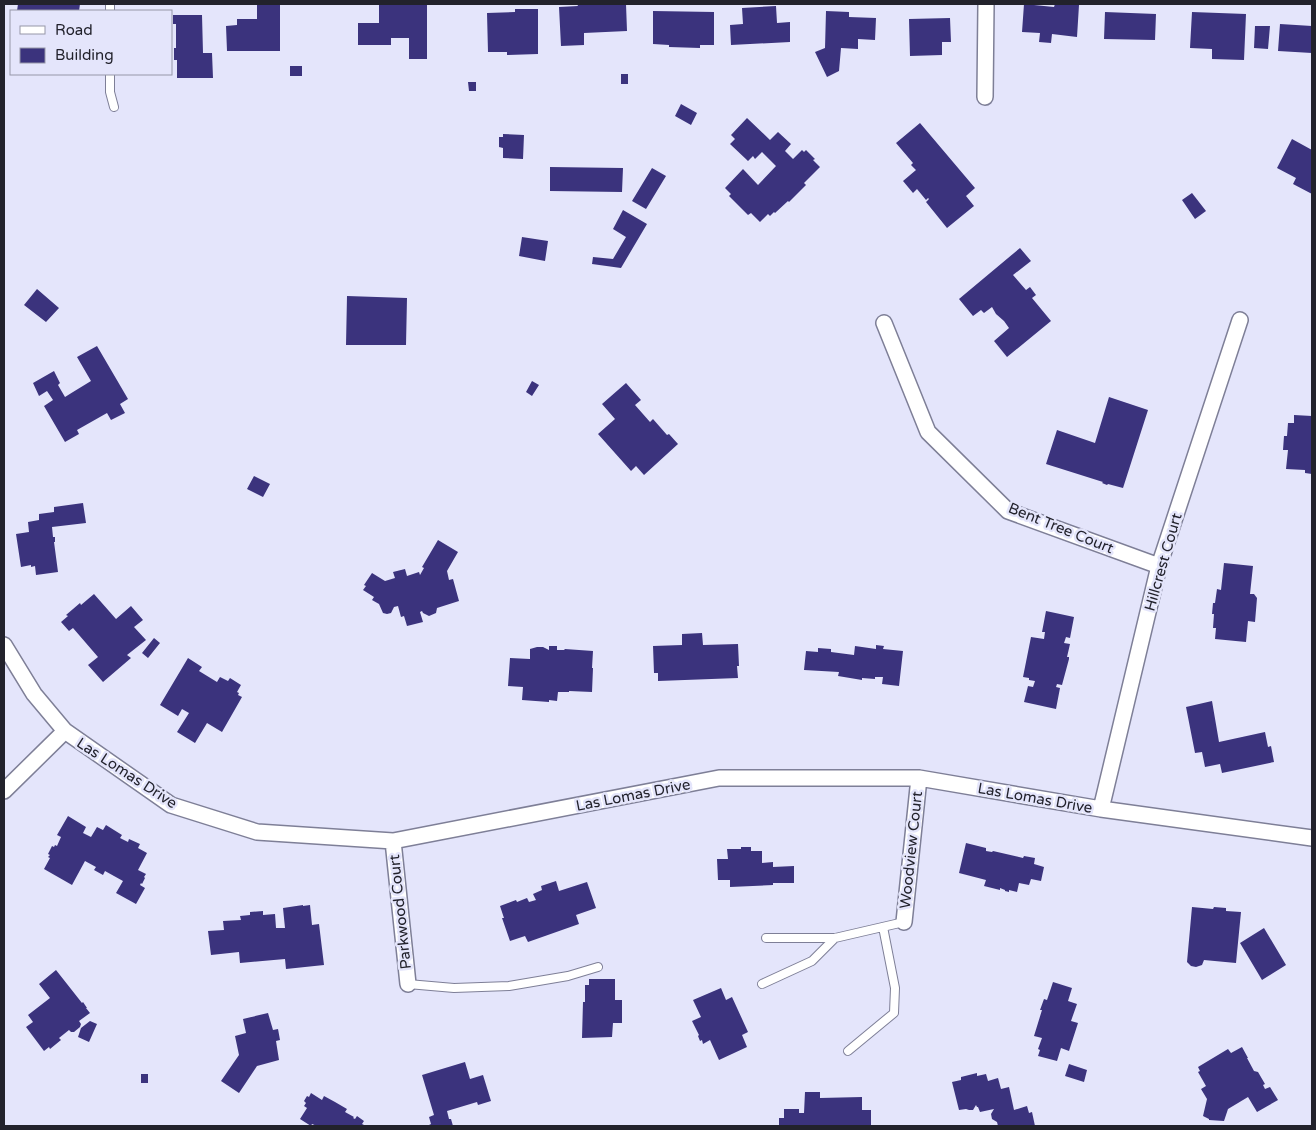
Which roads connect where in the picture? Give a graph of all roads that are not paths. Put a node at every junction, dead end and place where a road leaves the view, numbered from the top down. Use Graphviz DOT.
graph roads {
  1 [pos="986,4"];
  2 [pos="110,75"];
  3 [pos="985,97"];
  4 [pos="114,107"];
  5 [pos="1240,320"];
  6 [pos="884,323"];
  7 [pos="1159,566"];
  8 [pos="4,645"];
  9 [pos="65,732"];
  10 [pos="919,778"];
  11 [pos="4,791"];
  12 [pos="1101,809"];
  13 [pos="1312,838"];
  14 [pos="393,841"];
  15 [pos="904,922"];
  16 [pos="882,927"];
  17 [pos="766,938"];
  18 [pos="835,938"];
  19 [pos="598,967"];
  20 [pos="408,984"];
  21 [pos="762,984"];
  22 [pos="848,1050"];
  1 -- 3 [label="street"];
  2 -- 4 [label="lane"];
  5 -- 7 [label="street, Hillcrest Court"];
  6 -- 7 [label="street, Bent Tree Court"];
  7 -- 12 [label="street, Hillcrest Court"];
  8 -- 9 [label="street"];
  9 -- 11 [label="street, Las Lomas Drive"];
  9 -- 14 [label="street, Las Lomas Drive"];
  10 -- 12 [label="street, Las Lomas Drive"];
  10 -- 14 [label="street, Las Lomas Drive"];
  10 -- 15 [label="street, Woodview Court"];
  12 -- 13 [label="street, Las Lomas Drive"];
  14 -- 20 [label="street, Parkwood Court"];
  15 -- 16 [label="lane"];
  16 -- 18 [label="lane"];
  16 -- 22 [label="lane"];
  17 -- 18 [label="lane"];
  18 -- 21 [label="lane"];
  19 -- 20 [label="lane"];
}
